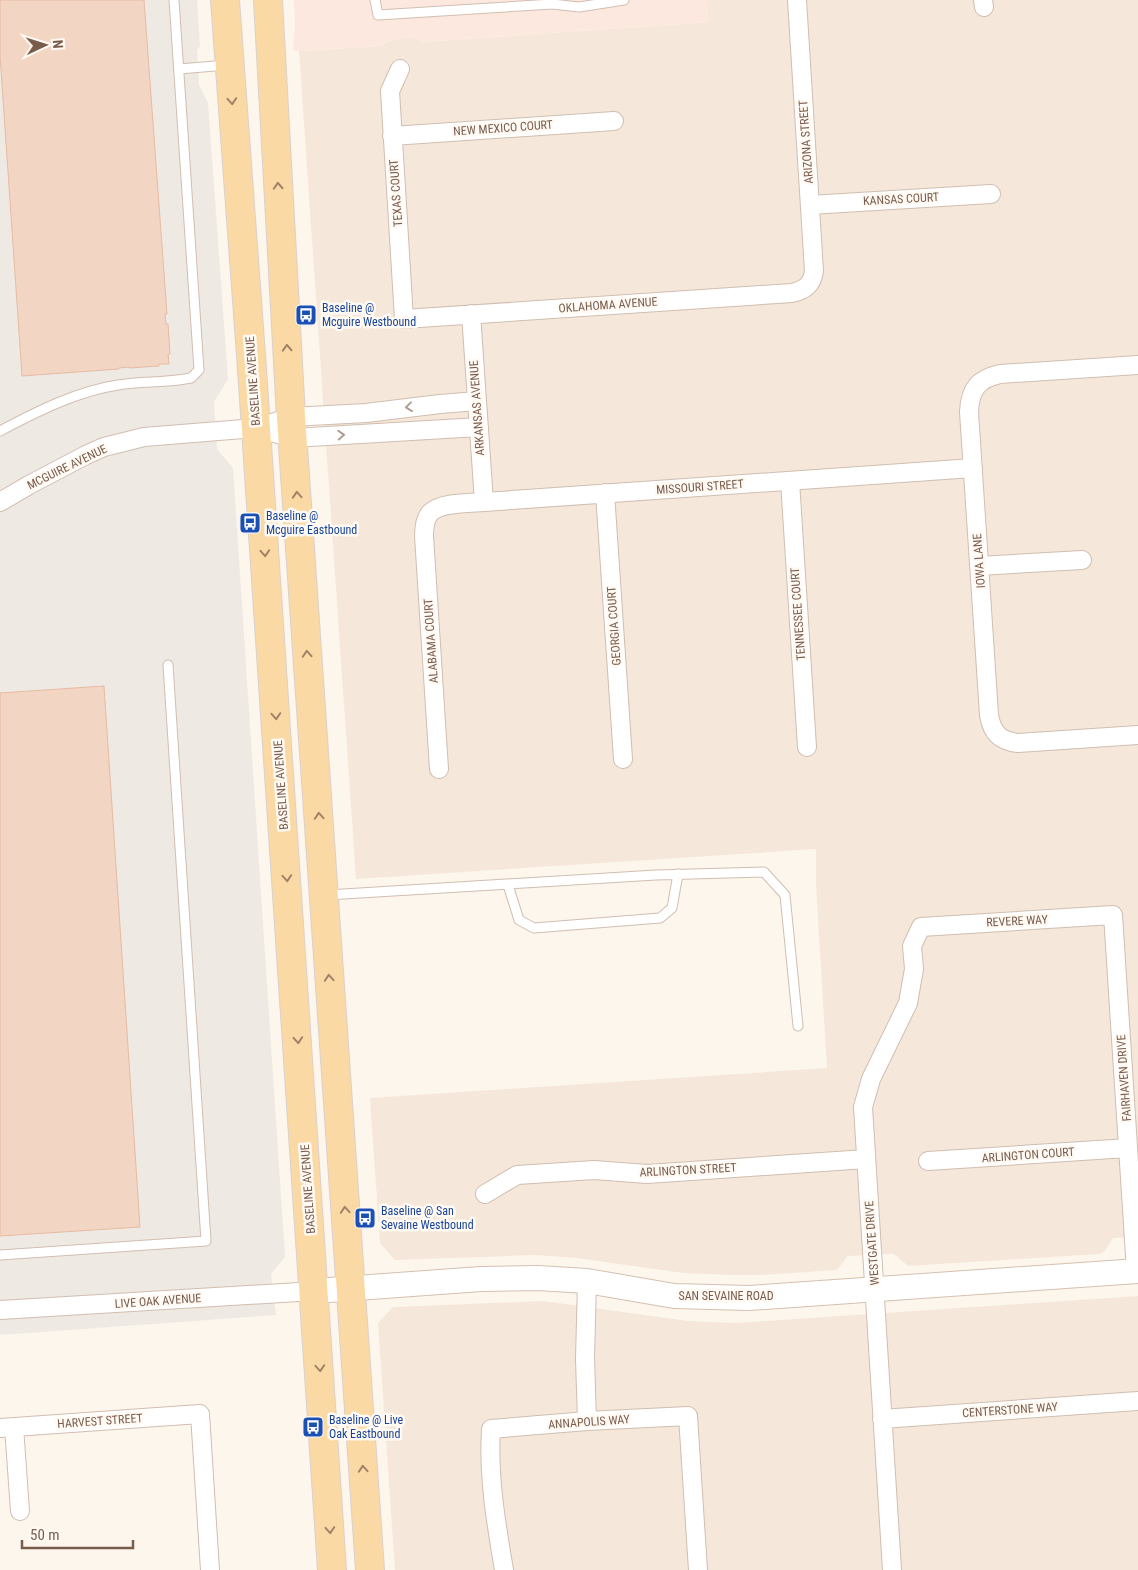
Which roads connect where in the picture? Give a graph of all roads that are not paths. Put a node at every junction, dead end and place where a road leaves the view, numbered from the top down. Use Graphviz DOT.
graph roads {
  1 [pos="174,0"];
  2 [pos="225,0"];
  3 [pos="268,0"];
  4 [pos="375,0"];
  5 [pos="624,0"];
  6 [pos="797,0"];
  7 [pos="230,64"];
  8 [pos="179,69"];
  9 [pos="400,69"];
  10 [pos="614,121"];
  11 [pos="392,136"];
  12 [pos="991,194"];
  13 [pos="810,205"];
  14 [pos="810,284"];
  15 [pos="471,314"];
  16 [pos="404,318"];
  17 [pos="1138,365"];
  18 [pos="477,401"];
  19 [pos="479,426"];
  20 [pos="292,427"];
  21 [pos="256,428"];
  22 [pos="0,431"];
  23 [pos="973,468"];
  24 [pos="790,481"];
  25 [pos="605,493"];
  26 [pos="0,502"];
  27 [pos="484,502"];
  28 [pos="430,513"];
  29 [pos="1082,560"];
  30 [pos="979,566"];
  31 [pos="168,665"];
  32 [pos="1138,735"];
  33 [pos="807,747"];
  34 [pos="623,760"];
  35 [pos="439,769"];
  36 [pos="678,874"];
  37 [pos="508,884"];
  38 [pos="324,895"];
  39 [pos="1114,916"];
  40 [pos="921,927"];
  41 [pos="798,1026"];
  42 [pos="1128,1148"];
  43 [pos="866,1159"];
  44 [pos="928,1161"];
  45 [pos="485,1194"];
  46 [pos="0,1255"];
  47 [pos="1137,1271"];
  48 [pos="587,1282"];
  49 [pos="350,1288"];
  50 [pos="875,1290"];
  51 [pos="315,1291"];
  52 [pos="0,1310"];
  53 [pos="1138,1401"];
  54 [pos="882,1419"];
  55 [pos="587,1421"];
  56 [pos="7,1428"];
  57 [pos="20,1511"];
  58 [pos="210,1570"];
  59 [pos="332,1570"];
  60 [pos="370,1570"];
  61 [pos="504,1570"];
  62 [pos="698,1570"];
  63 [pos="892,1570"];
  1 -- 8 [label="lane"];
  2 -- 7 [label="main road, BASELINE AVENUE"];
  20 -- 3 [label="main road, one-way"];
  4 -- 5 [label="lane"];
  6 -- 13 [label="street, ARIZONA STREET"];
  7 -- 8 [label="lane"];
  7 -- 21 [label="main road, BASELINE AVENUE, one-way"];
  8 -- 22 [label="lane"];
  9 -- 11 [label="street, TEXAS COURT"];
  10 -- 11 [label="street, NEW MEXICO COURT"];
  11 -- 16 [label="street, TEXAS COURT"];
  12 -- 13 [label="street, KANSAS COURT"];
  13 -- 14 [label="street, ARIZONA STREET"];
  14 -- 15 [label="street, OKLAHOMA AVENUE"];
  15 -- 16 [label="street, OKLAHOMA AVENUE"];
  15 -- 18 [label="street, ARKANSAS AVENUE"];
  17 -- 23 [label="street, IOWA LANE"];
  18 -- 19 [label="street, ARKANSAS AVENUE"];
  18 -- 20 [label="street, MCGUIRE AVENUE, one-way"];
  20 -- 19 [label="street, MCGUIRE AVENUE, one-way"];
  19 -- 27 [label="street, ARKANSAS AVENUE"];
  20 -- 21 [label="street, MCGUIRE AVENUE"];
  38 -- 20 [label="main road, one-way"];
  21 -- 26 [label="street, MCGUIRE AVENUE"];
  21 -- 51 [label="main road, BASELINE AVENUE, one-way"];
  23 -- 24 [label="street, MISSOURI STREET"];
  23 -- 30 [label="street, IOWA LANE"];
  24 -- 25 [label="street, MISSOURI STREET"];
  24 -- 33 [label="street, TENNESSEE COURT"];
  25 -- 27 [label="street, MISSOURI STREET"];
  25 -- 34 [label="street, GEORGIA COURT"];
  27 -- 28 [label="street, MISSOURI STREET"];
  28 -- 35 [label="street, ALABAMA COURT"];
  29 -- 30 [label="street"];
  30 -- 32 [label="street, IOWA LANE"];
  31 -- 46 [label="lane"];
  36 -- 37 [label="lane"];
  36 -- 37 [label="lane"];
  36 -- 41 [label="lane"];
  37 -- 38 [label="lane"];
  49 -- 38 [label="main road, one-way"];
  39 -- 40 [label="street, REVERE WAY"];
  39 -- 42 [label="street, FAIRHAVEN DRIVE"];
  40 -- 43 [label="street, WESTGATE DRIVE"];
  42 -- 44 [label="street, ARLINGTON COURT"];
  42 -- 47 [label="street, FAIRHAVEN DRIVE"];
  43 -- 45 [label="street, ARLINGTON STREET"];
  43 -- 50 [label="street, WESTGATE DRIVE"];
  47 -- 50 [label="street, SAN SEVAINE ROAD"];
  48 -- 49 [label="street, SAN SEVAINE ROAD"];
  48 -- 50 [label="street, SAN SEVAINE ROAD"];
  48 -- 55 [label="street"];
  49 -- 51 [label="street, SAN SEVAINE ROAD"];
  60 -- 49 [label="main road, one-way"];
  50 -- 54 [label="street, WESTGATE DRIVE"];
  51 -- 52 [label="street, LIVE OAK AVENUE"];
  51 -- 59 [label="main road, BASELINE AVENUE, one-way"];
  53 -- 54 [label="street, CENTERSTONE WAY"];
  54 -- 63 [label="street, WESTGATE DRIVE"];
  55 -- 61 [label="street, ANNAPOLIS WAY"];
  55 -- 62 [label="street, ANNAPOLIS WAY"];
  56 -- 57 [label="street"];
  56 -- 58 [label="street, HARVEST STREET"];
}
